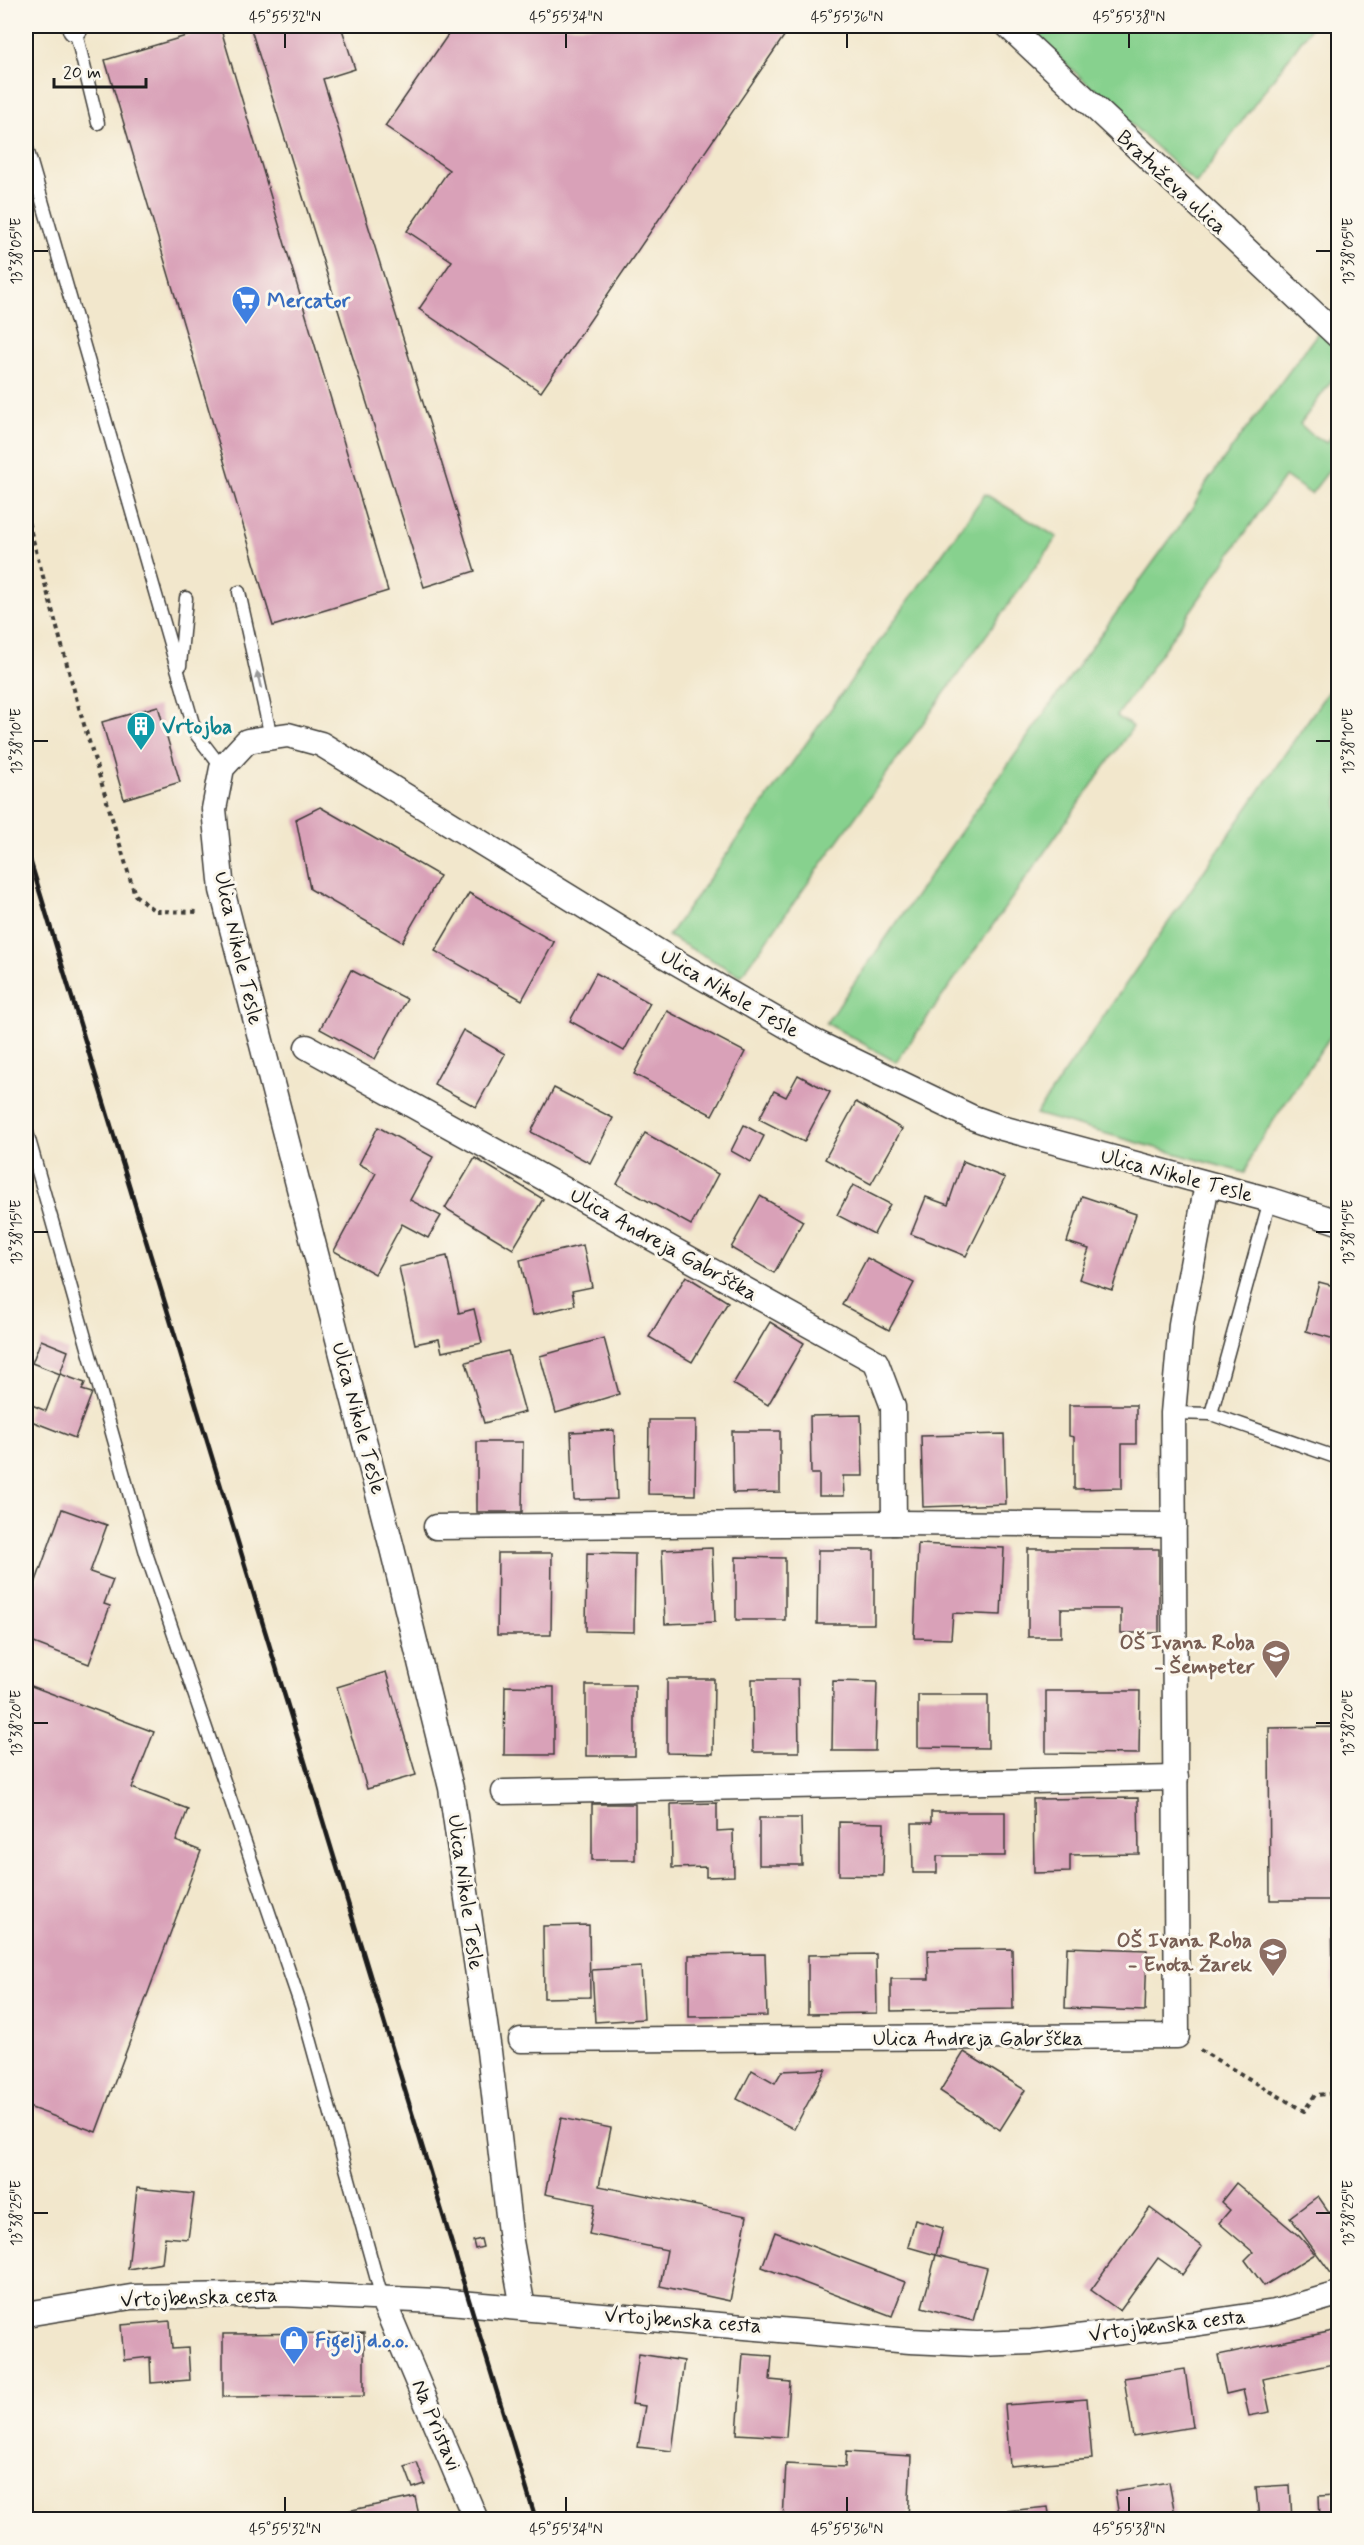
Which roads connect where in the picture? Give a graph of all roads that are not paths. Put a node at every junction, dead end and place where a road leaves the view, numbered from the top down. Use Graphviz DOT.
graph roads {
  1 [pos="1008,26"];
  2 [pos="74,27"];
  3 [pos="98,123"];
  4 [pos="26,145"];
  5 [pos="1338,336"];
  6 [pos="238,592"];
  7 [pos="186,598"];
  8 [pos="180,673"];
  9 [pos="272,737"];
  10 [pos="222,768"];
  11 [pos="307,1047"];
  12 [pos="26,1129"];
  13 [pos="1207,1184"];
  14 [pos="1270,1200"];
  15 [pos="1338,1222"];
  16 [pos="1173,1413"];
  17 [pos="1211,1414"];
  18 [pos="1338,1458"];
  19 [pos="894,1523"];
  20 [pos="1174,1525"];
  21 [pos="436,1527"];
  22 [pos="1176,1778"];
  23 [pos="504,1792"];
  24 [pos="521,2040"];
  25 [pos="1338,2294"];
  26 [pos="382,2298"];
  27 [pos="523,2308"];
  28 [pos="26,2314"];
  29 [pos="476,2520"];
  1 -- 5 [label="street, Bratuževa ulica"];
  2 -- 3 [label="lane"];
  4 -- 8 [label="lane"];
  9 -- 6 [label="lane, one-way"];
  7 -- 8 [label="lane"];
  8 -- 10 [label="lane"];
  9 -- 10 [label="street, Ulica Nikole Tesle"];
  9 -- 13 [label="street, Ulica Nikole Tesle"];
  10 -- 27 [label="street, Ulica Nikole Tesle"];
  11 -- 19 [label="street, Ulica Andreja Gabrščka"];
  12 -- 26 [label="lane"];
  13 -- 14 [label="street, Ulica Nikole Tesle"];
  13 -- 16 [label="street"];
  14 -- 15 [label="street, Ulica Nikole Tesle"];
  14 -- 17 [label="lane"];
  16 -- 17 [label="lane"];
  16 -- 20 [label="street"];
  17 -- 18 [label="lane"];
  19 -- 20 [label="street"];
  19 -- 21 [label="street"];
  20 -- 22 [label="street"];
  22 -- 23 [label="street"];
  22 -- 24 [label="street, Ulica Andreja Gabrščka"];
  25 -- 27 [label="street, Vrtojbenska cesta"];
  26 -- 27 [label="street, Vrtojbenska cesta"];
  26 -- 28 [label="street, Vrtojbenska cesta"];
  26 -- 29 [label="street, Na Pristavi"];
}
